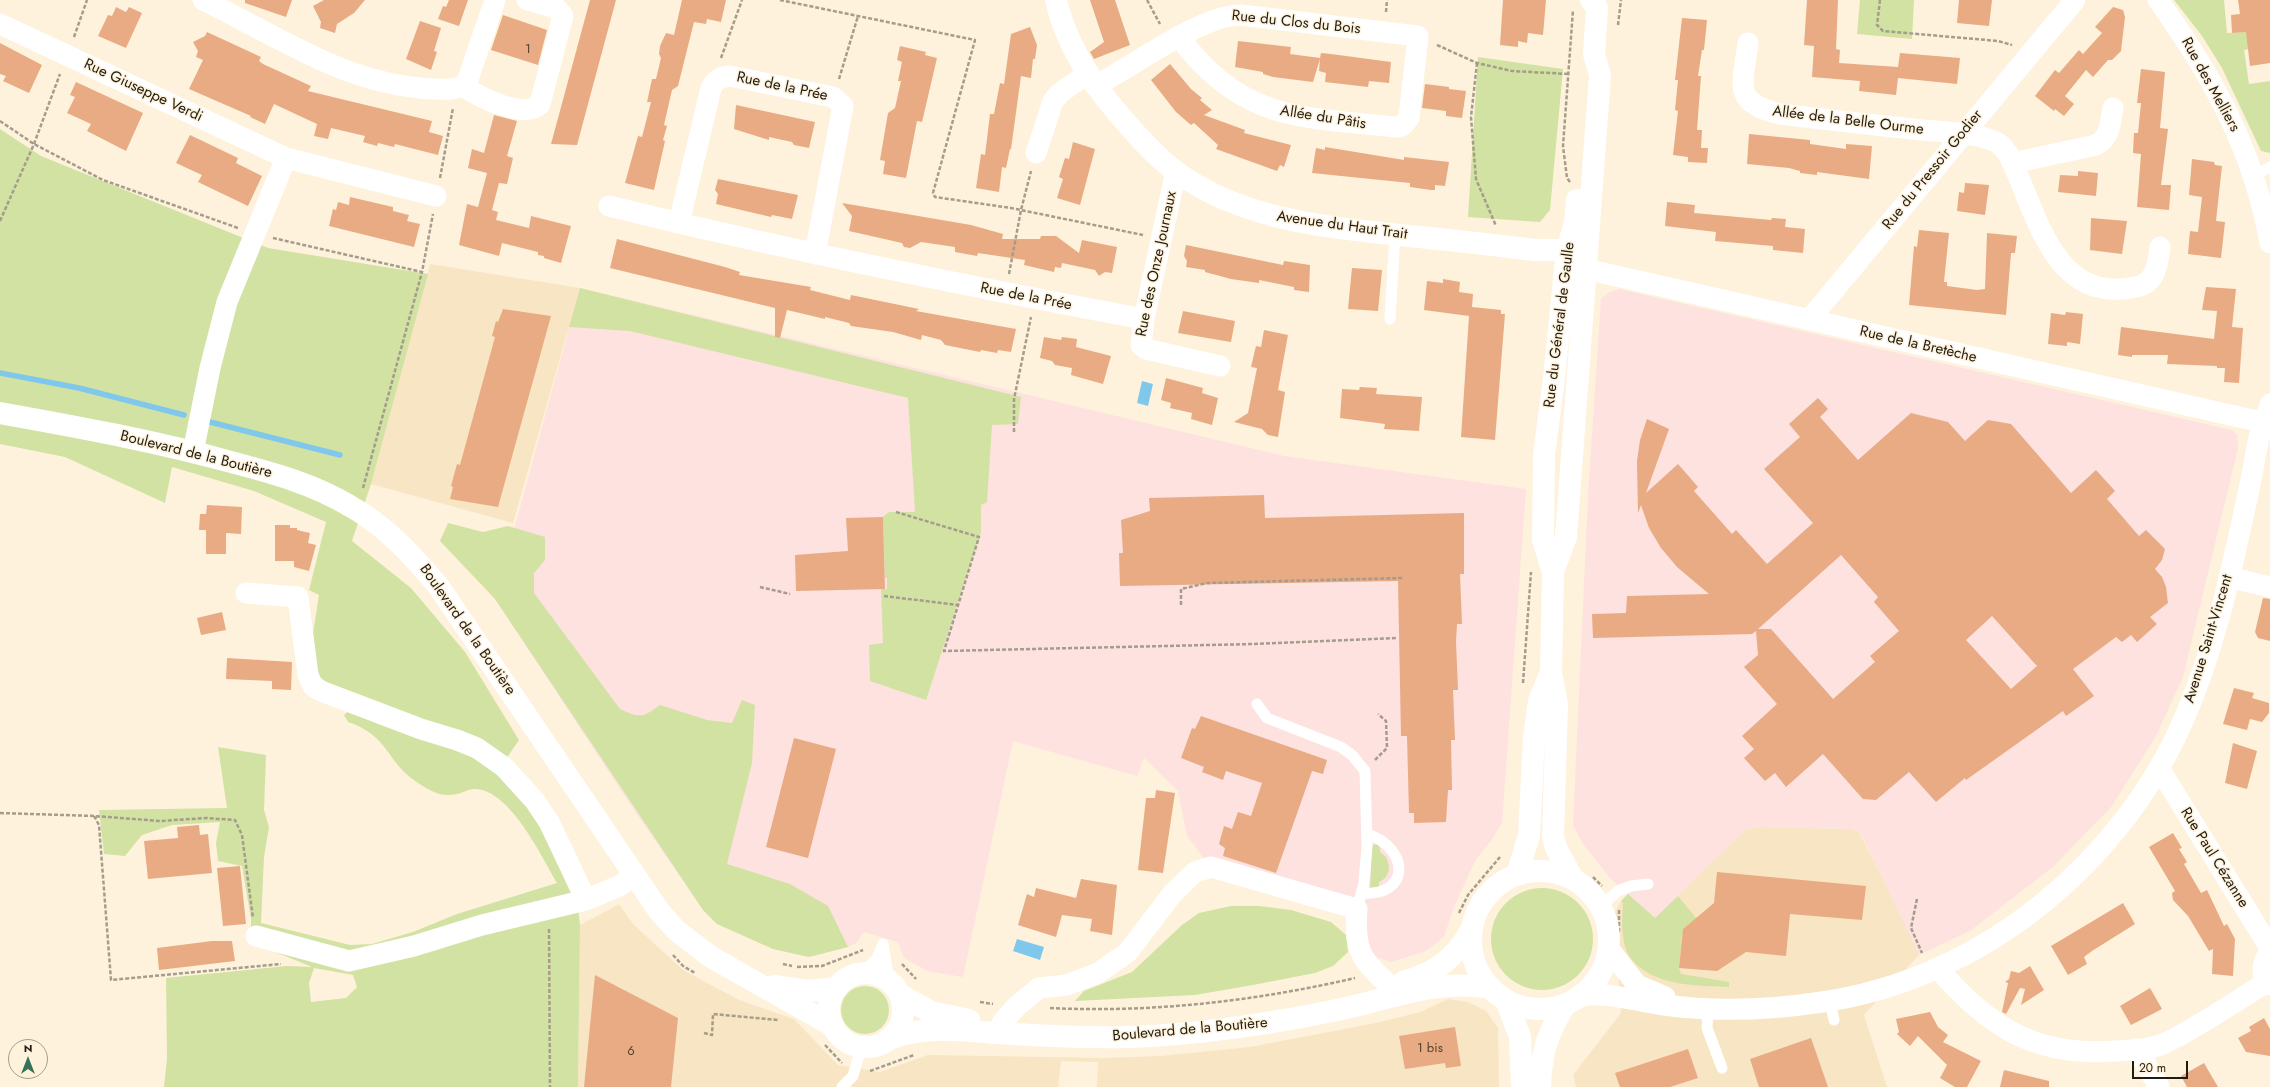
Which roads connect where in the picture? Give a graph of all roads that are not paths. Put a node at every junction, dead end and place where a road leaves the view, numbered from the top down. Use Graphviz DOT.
graph roads {
  1 [pos="203,0"];
  2 [pos="495,0"];
  3 [pos="527,0"];
  4 [pos="1056,0"];
  5 [pos="2063,0"];
  6 [pos="2075,0"];
  7 [pos="2158,0"];
  8 [pos="1592,4"];
  9 [pos="1234,7"];
  10 [pos="2056,20"];
  11 [pos="0,24"];
  12 [pos="1418,36"];
  13 [pos="1175,39"];
  14 [pos="1748,43"];
  15 [pos="1594,54"];
  16 [pos="1092,79"];
  17 [pos="460,87"];
  18 [pos="2113,108"];
  19 [pos="1962,134"];
  20 [pos="1036,154"];
  21 [pos="286,158"];
  22 [pos="2013,163"];
  23 [pos="2262,171"];
  24 [pos="1176,172"];
  25 [pos="436,196"];
  26 [pos="608,206"];
  27 [pos="678,223"];
  28 [pos="1395,234"];
  29 [pos="2270,243"];
  30 [pos="2160,247"];
  31 [pos="815,254"];
  32 [pos="1576,259"];
  33 [pos="1390,318"];
  34 [pos="1144,319"];
  35 [pos="1809,320"];
  36 [pos="1220,366"];
  37 [pos="0,413"];
  38 [pos="2268,417"];
  39 [pos="193,452"];
  40 [pos="2229,577"];
  41 [pos="2270,587"];
  42 [pos="246,593"];
  43 [pos="1551,672"];
  44 [pos="1257,704"];
  45 [pos="2159,768"];
  46 [pos="1367,834"];
  47 [pos="1517,874"];
  48 [pos="634,875"];
  49 [pos="1582,877"];
  50 [pos="1648,884"];
  51 [pos="586,900"];
  52 [pos="1359,901"];
  53 [pos="1606,902"];
  54 [pos="1464,925"];
  55 [pos="256,936"];
  56 [pos="1614,942"];
  57 [pos="2270,948"];
  58 [pos="2270,952"];
  59 [pos="1934,971"];
  60 [pos="863,974"];
  61 [pos="1383,979"];
  62 [pos="759,983"];
  63 [pos="2268,984"];
  64 [pos="836,988"];
  65 [pos="894,988"];
  66 [pos="1498,994"];
  67 [pos="1573,1000"];
  68 [pos="1707,1008"];
  69 [pos="1002,1023"];
  70 [pos="833,1026"];
  71 [pos="887,1040"];
  72 [pos="861,1047"];
  73 [pos="2137,1049"];
  74 [pos="1722,1068"];
  75 [pos="842,1087"];
  76 [pos="1522,1087"];
  77 [pos="1540,1087"];
  78 [pos="2159,1087"];
  1 -- 17 [label="street"];
  2 -- 17 [label="street"];
  3 -- 17 [label="street"];
  4 -- 16 [label="street, Avenue du Haut Trait"];
  5 -- 10 [label="street, Rue du Pressoir Godier"];
  6 -- 10 [label="street, Rue du Pressoir Godier"];
  7 -- 23 [label="street, Rue des Melliers"];
  8 -- 15 [label="street, Rue du Général de Gaulle"];
  9 -- 12 [label="street, Rue du Clos du Bois"];
  9 -- 13 [label="street, Rue du Clos du Bois"];
  10 -- 19 [label="street, Rue du Pressoir Godier"];
  11 -- 21 [label="street, Rue Giuseppe Verdi"];
  12 -- 13 [label="street, Allée du Pâtis"];
  13 -- 16 [label="street, Rue du Clos du Bois"];
  14 -- 19 [label="street, Allée de la Belle Ourme"];
  15 -- 32 [label="street, Rue du Général de Gaulle"];
  15 -- 32 [label="street, Rue du Général de Gaulle"];
  16 -- 20 [label="street, Rue du Clos du Bois"];
  16 -- 24 [label="street, Avenue du Haut Trait"];
  18 -- 22 [label="street"];
  19 -- 22 [label="street, Allée de la Belle Ourme"];
  19 -- 35 [label="street, Rue du Pressoir Godier"];
  21 -- 25 [label="street, Rue Giuseppe Verdi"];
  21 -- 39 [label="street"];
  22 -- 30 [label="street, Allée de la Belle Ourme"];
  23 -- 29 [label="street, Rue des Melliers"];
  24 -- 28 [label="street, Avenue du Haut Trait"];
  24 -- 34 [label="street, Rue des Onze Journaux"];
  26 -- 27 [label="street, Rue de la Prée"];
  27 -- 31 [label="street, Rue de la Prée"];
  27 -- 31 [label="street, Rue de la Prée"];
  28 -- 32 [label="street, Avenue du Haut Trait"];
  28 -- 33 [label="lane"];
  31 -- 34 [label="street, Rue de la Prée"];
  32 -- 35 [label="street, Rue de la Bretèche"];
  32 -- 43 [label="street, Rue du Général de Gaulle"];
  34 -- 36 [label="street, Rue des Onze Journaux"];
  35 -- 38 [label="street, Rue de la Bretèche"];
  37 -- 39 [label="street, Boulevard de la Boutière"];
  38 -- 40 [label="street, Avenue Saint-Vincent"];
  39 -- 48 [label="street, Boulevard de la Boutière"];
  40 -- 41 [label="street"];
  40 -- 45 [label="street, Avenue Saint-Vincent"];
  42 -- 51 [label="street"];
  43 -- 47 [label="street, Rue du Général de Gaulle"];
  43 -- 49 [label="street, Rue du Général de Gaulle"];
  44 -- 46 [label="lane"];
  45 -- 57 [label="street, Rue Paul Cézanne"];
  45 -- 59 [label="street, Avenue Saint-Vincent"];
  46 -- 52 [label="lane"];
  46 -- 52 [label="lane"];
  47 -- 49 [label="street"];
  47 -- 54 [label="street"];
  48 -- 51 [label="street"];
  48 -- 62 [label="street, Boulevard de la Boutière"];
  49 -- 53 [label="street"];
  50 -- 53 [label="lane"];
  51 -- 55 [label="street"];
  52 -- 61 [label="street"];
  52 -- 69 [label="street"];
  53 -- 56 [label="street"];
  54 -- 61 [label="street, Boulevard de la Boutière"];
  54 -- 66 [label="street"];
  56 -- 67 [label="street"];
  56 -- 68 [label="street, Avenue Saint-Vincent"];
  58 -- 63 [label="street"];
  59 -- 68 [label="street, Avenue Saint-Vincent"];
  59 -- 73 [label="street"];
  60 -- 64 [label="street"];
  60 -- 65 [label="street"];
  60 -- 65 [label="lane"];
  61 -- 69 [label="street, Boulevard de la Boutière"];
  62 -- 64 [label="street, Boulevard de la Boutière"];
  62 -- 70 [label="street, Boulevard de la Boutière"];
  63 -- 73 [label="street"];
  64 -- 70 [label="street"];
  65 -- 69 [label="street, Boulevard de la Boutière"];
  65 -- 71 [label="street"];
  66 -- 67 [label="street"];
  66 -- 71 [label="street, Boulevard de la Boutière"];
  66 -- 76 [label="street"];
  67 -- 68 [label="street, Avenue Saint-Vincent"];
  67 -- 77 [label="street"];
  68 -- 74 [label="lane"];
  70 -- 72 [label="street"];
  71 -- 72 [label="street"];
  72 -- 75 [label="lane"];
  73 -- 78 [label="street"];
}
